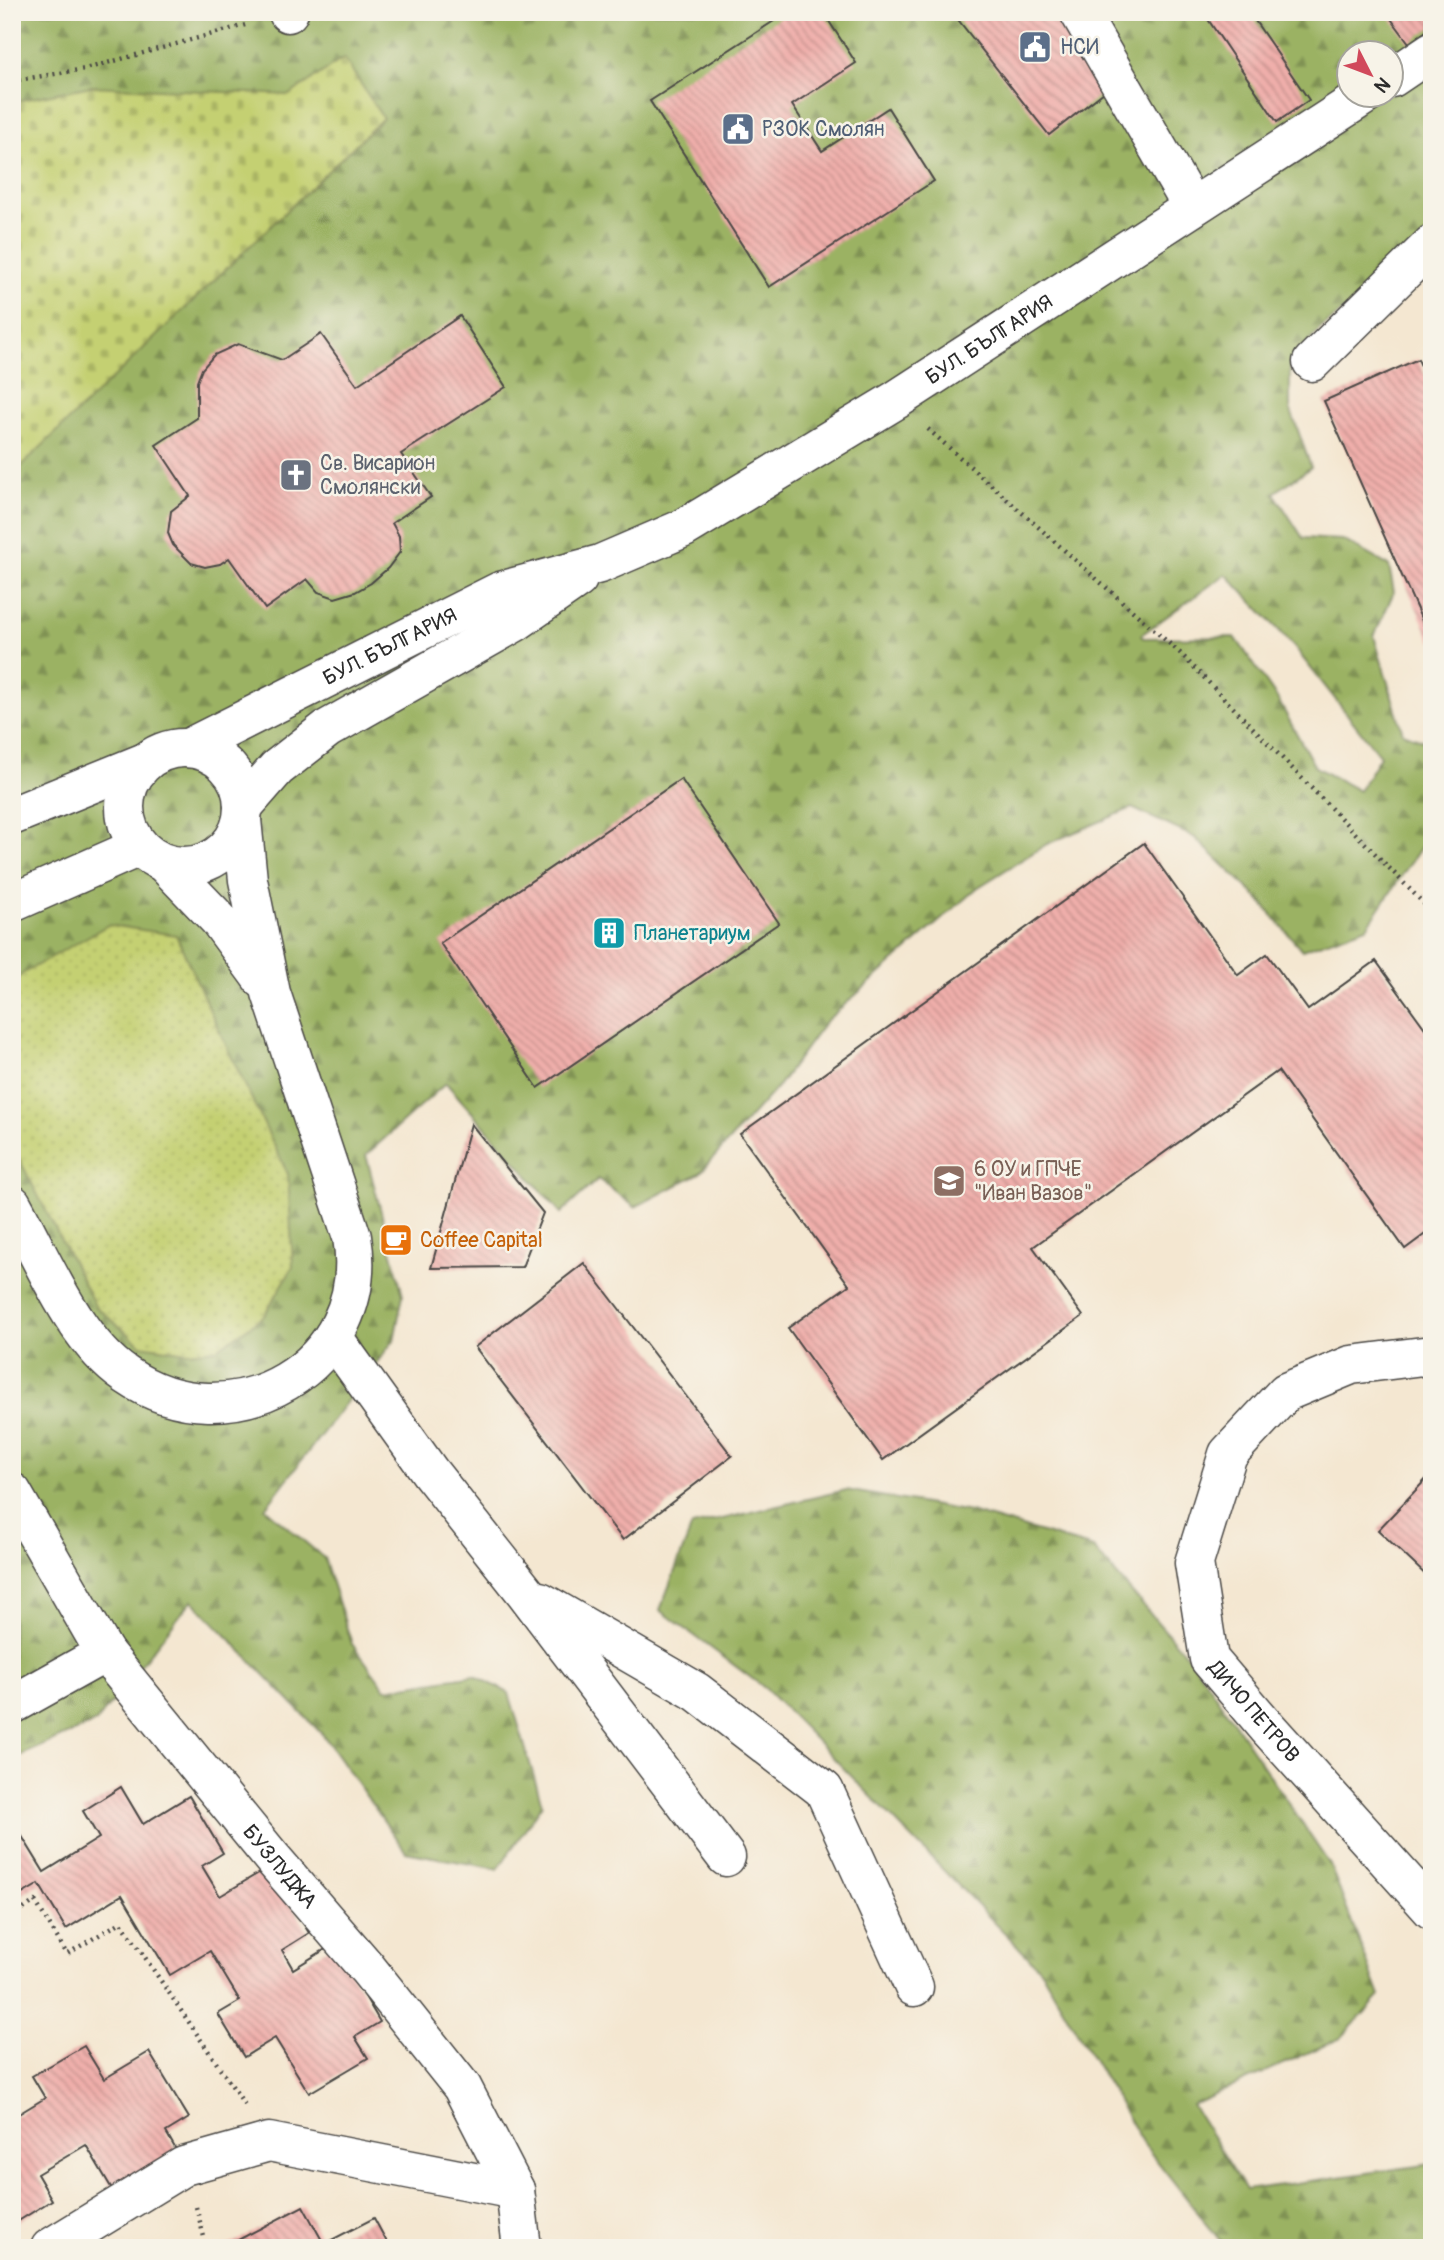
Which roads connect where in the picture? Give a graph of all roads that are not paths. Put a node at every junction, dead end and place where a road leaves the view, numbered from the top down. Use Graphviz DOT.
graph roads {
  1 [pos="1079,12"];
  2 [pos="1432,51"];
  3 [pos="1406,68"];
  4 [pos="1345,108"];
  5 [pos="1192,207"];
  6 [pos="1432,244"];
  7 [pos="1312,362"];
  8 [pos="600,564"];
  9 [pos="188,748"];
  10 [pos="145,762"];
  11 [pos="242,813"];
  12 [pos="12,816"];
  13 [pos="152,855"];
  14 [pos="12,903"];
  15 [pos="271,993"];
  16 [pos="12,1204"];
  17 [pos="333,1337"];
  18 [pos="1432,1360"];
  19 [pos="12,1492"];
  20 [pos="525,1592"];
  21 [pos="105,1653"];
  22 [pos="12,1705"];
  23 [pos="726,1857"];
  24 [pos="1432,1910"];
  25 [pos="914,1987"];
  26 [pos="516,2190"];
  27 [pos="50,2248"];
  28 [pos="522,2248"];
  1 -- 5 [label="street"];
  2 -- 3 [label="street"];
  4 -- 5 [label="street, БУЛ. БЪЛГАРИЯ"];
  5 -- 8 [label="street, БУЛ. БЪЛГАРИЯ"];
  6 -- 7 [label="street"];
  8 -- 9 [label="street, БУЛ. БЪЛГАРИЯ"];
  8 -- 11 [label="street, БУЛ. БЪЛГАРИЯ"];
  9 -- 10 [label="street"];
  9 -- 11 [label="street"];
  10 -- 12 [label="street"];
  10 -- 13 [label="street"];
  11 -- 13 [label="street"];
  11 -- 15 [label="street"];
  13 -- 14 [label="street"];
  13 -- 15 [label="street"];
  15 -- 17 [label="street"];
  16 -- 17 [label="street"];
  17 -- 20 [label="street"];
  18 -- 24 [label="street, ДИЧО ПЕТРОВ"];
  19 -- 21 [label="street, БУЗЛУДЖА"];
  20 -- 23 [label="street"];
  20 -- 25 [label="street"];
  21 -- 22 [label="street"];
  21 -- 26 [label="street, БУЗЛУДЖА"];
  26 -- 27 [label="street"];
  26 -- 28 [label="street, БУЗЛУДЖА"];
}
